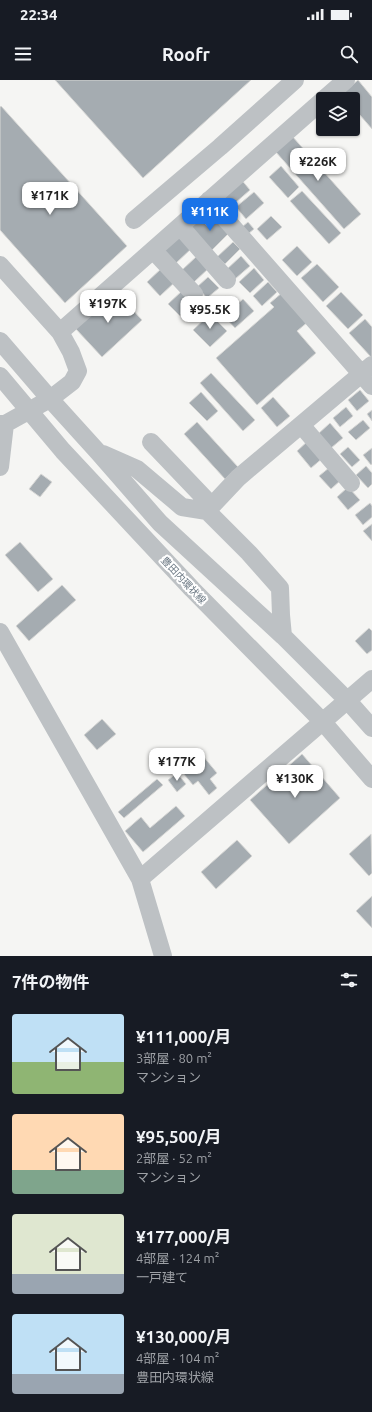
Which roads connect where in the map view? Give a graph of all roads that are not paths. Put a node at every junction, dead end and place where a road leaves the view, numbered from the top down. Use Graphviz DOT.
graph roads {
  1 [pos="295,80"];
  2 [pos="346,80"];
  3 [pos="332,92"];
  4 [pos="316,106"];
  5 [pos="209,200"];
  6 [pos="134,220"];
  7 [pos="180,226"];
  8 [pos="153,250"];
  9 [pos="0,265"];
  10 [pos="227,280"];
  11 [pos="194,294"];
  12 [pos="60,332"];
  13 [pos="0,341"];
  14 [pos="368,375"];
  15 [pos="0,376"];
  16 [pos="50,399"];
  17 [pos="29,410"];
  18 [pos="2,424"];
  19 [pos="302,426"];
  20 [pos="152,442"];
  21 [pos="98,452"];
  22 [pos="0,467"];
  23 [pos="351,483"];
  24 [pos="209,508"];
  25 [pos="0,632"];
  26 [pos="283,636"];
  27 [pos="372,680"];
  28 [pos="348,701"];
  29 [pos="323,722"];
  30 [pos="372,728"];
  31 [pos="372,779"];
  32 [pos="140,879"];
  33 [pos="163,956"];
  1 -- 6 [label="street"];
  2 -- 3 [label="street"];
  4 -- 5 [label="street"];
  5 -- 7 [label="street"];
  5 -- 14 [label="street"];
  7 -- 8 [label="street"];
  7 -- 10 [label="street"];
  8 -- 11 [label="street"];
  8 -- 12 [label="street"];
  9 -- 12 [label="street"];
  12 -- 16 [label="street"];
  13 -- 16 [label="street"];
  14 -- 19 [label="street"];
  15 -- 17 [label="street, 豊田内環状線"];
  16 -- 17 [label="street"];
  16 -- 21 [label="street"];
  17 -- 18 [label="street"];
  17 -- 29 [label="street, 豊田内環状線"];
  18 -- 22 [label="street"];
  19 -- 23 [label="street"];
  19 -- 24 [label="street"];
  20 -- 24 [label="street"];
  21 -- 24 [label="street"];
  21 -- 26 [label="street"];
  24 -- 26 [label="street"];
  25 -- 32 [label="street"];
  26 -- 28 [label="street"];
  27 -- 28 [label="street"];
  28 -- 29 [label="street"];
  28 -- 30 [label="street"];
  29 -- 31 [label="street, 豊田内環状線"];
  29 -- 32 [label="street"];
  32 -- 33 [label="street"];
}
